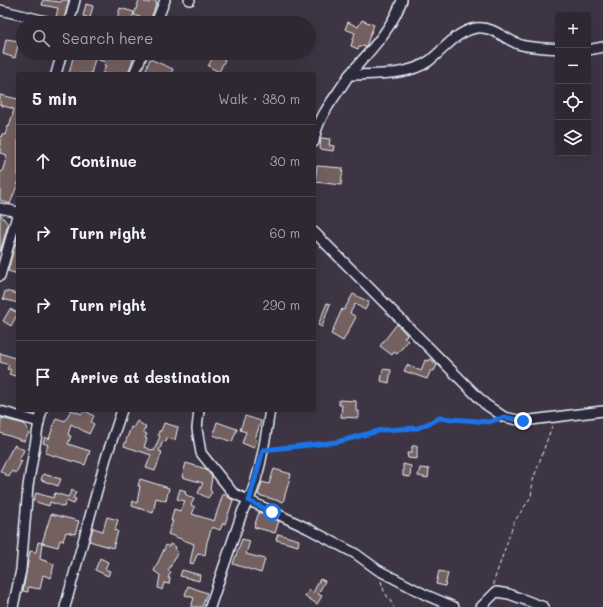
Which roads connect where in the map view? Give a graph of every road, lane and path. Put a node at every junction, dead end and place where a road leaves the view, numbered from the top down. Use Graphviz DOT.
graph roads {
  1 [pos="76,0"];
  2 [pos="165,0"];
  3 [pos="402,0"];
  4 [pos="0,10"];
  5 [pos="25,16"];
  6 [pos="71,16"];
  7 [pos="159,16"];
  8 [pos="603,47"];
  9 [pos="555,49"];
  10 [pos="591,49"];
  11 [pos="60,60"];
  12 [pos="140,60"];
  13 [pos="57,72"];
  14 [pos="135,72"];
  15 [pos="349,75"];
  16 [pos="316,130"];
  17 [pos="0,208"];
  18 [pos="16,212"];
  19 [pos="16,219"];
  20 [pos="316,234"];
  21 [pos="0,276"];
  22 [pos="0,411"];
  23 [pos="603,411"];
  24 [pos="42,412"];
  25 [pos="121,412"];
  26 [pos="199,412"];
  27 [pos="270,412"];
  28 [pos="504,417"];
  29 [pos="554,418"];
  30 [pos="39,422"];
  31 [pos="263,450"];
  32 [pos="249,501"];
  33 [pos="378,570"];
  34 [pos="496,592"];
  35 [pos="13,607"];
  36 [pos="65,607"];
  37 [pos="210,607"];
  38 [pos="394,607"];
  39 [pos="454,607"];
  40 [pos="481,607"];
  41 [pos="544,607"];
  1 -- 6 [label="street"];
  2 -- 7 [label="street"];
  3 -- 15 [label="street"];
  4 -- 5 [label="street"];
  8 -- 10 [label="street"];
  9 -- 15 [label="street"];
  11 -- 13 [label="street"];
  12 -- 14 [label="street"];
  15 -- 16 [label="street"];
  17 -- 18 [label="street"];
  19 -- 21 [label="street"];
  20 -- 28 [label="street"];
  22 -- 30 [label="street"];
  23 -- 29 [label="street"];
  24 -- 30 [label="street"];
  25 -- 36 [label="street"];
  26 -- 32 [label="street"];
  27 -- 31 [label="street"];
  28 -- 29 [label="street"];
  28 -- 31 [label="path"];
  29 -- 34 [label="path"];
  30 -- 35 [label="street"];
  31 -- 32 [label="street"];
  32 -- 33 [label="street"];
  32 -- 37 [label="street"];
  33 -- 38 [label="path"];
  33 -- 39 [label="street"];
  34 -- 40 [label="street"];
  34 -- 41 [label="street"];
}
